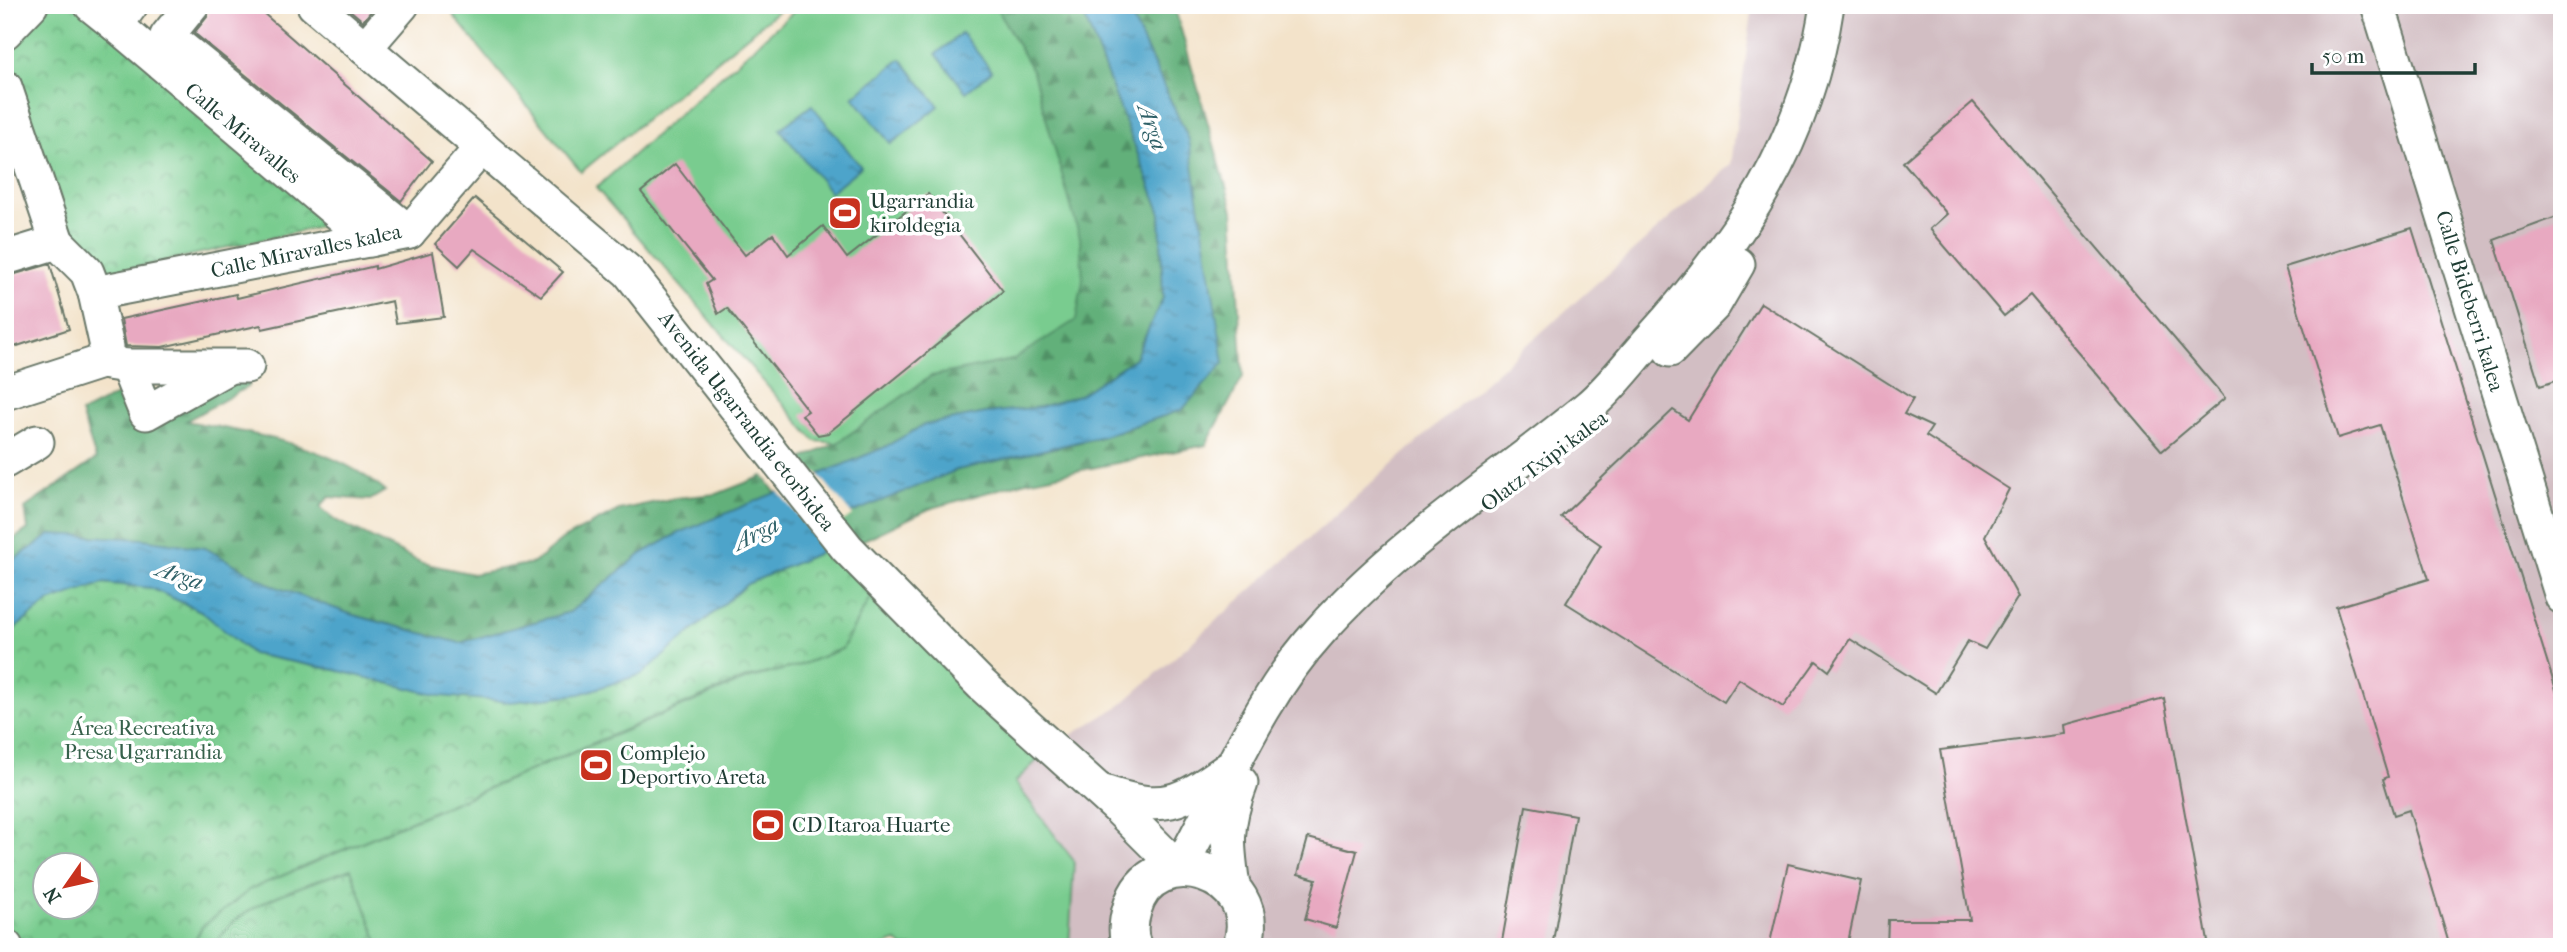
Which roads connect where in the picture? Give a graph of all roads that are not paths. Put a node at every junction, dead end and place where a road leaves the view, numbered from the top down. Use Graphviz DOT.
graph roads {
  1 [pos="31,5"];
  2 [pos="192,5"];
  3 [pos="314,5"];
  4 [pos="402,5"];
  5 [pos="1827,5"];
  6 [pos="1843,5"];
  7 [pos="2378,5"];
  8 [pos="117,10"];
  9 [pos="5,32"];
  10 [pos="167,36"];
  11 [pos="365,48"];
  12 [pos="5,87"];
  13 [pos="482,147"];
  14 [pos="409,232"];
  15 [pos="370,240"];
  16 [pos="57,242"];
  17 [pos="5,258"];
  18 [pos="95,293"];
  19 [pos="114,364"];
  20 [pos="5,393"];
  21 [pos="37,442"];
  22 [pos="5,461"];
  23 [pos="2562,597"];
  24 [pos="1233,766"];
  25 [pos="1108,799"];
  26 [pos="1179,869"];
  27 [pos="1142,890"];
  28 [pos="1240,918"];
  29 [pos="1132,947"];
  30 [pos="1268,947"];
  1 -- 9 [label="street"];
  2 -- 10 [label="street"];
  3 -- 11 [label="street, Avenida Ugarrandia etorbidea"];
  4 -- 11 [label="street"];
  5 -- 24 [label="street, Olatz Txipi kalea"];
  6 -- 28 [label="street, Olatz Txipi kalea"];
  7 -- 23 [label="street, Calle Bideberri kalea"];
  8 -- 10 [label="street, Calle Miravalles"];
  8 -- 15 [label="street, Calle Miravalles"];
  10 -- 14 [label="street, Calle Miravalles"];
  11 -- 13 [label="street, Avenida Ugarrandia etorbidea"];
  12 -- 16 [label="street"];
  13 -- 14 [label="street, Calle Miravalles kalea"];
  13 -- 25 [label="street, Avenida Ugarrandia etorbidea"];
  14 -- 15 [label="street, Calle Miravalles kalea"];
  15 -- 18 [label="street, Calle Miravalles kalea"];
  16 -- 17 [label="street"];
  16 -- 18 [label="street"];
  18 -- 19 [label="street"];
  19 -- 19 [label="street"];
  19 -- 20 [label="street"];
  21 -- 22 [label="street"];
  24 -- 25 [label="street"];
  24 -- 26 [label="street, Olatz Txipi kalea"];
  25 -- 26 [label="street, Avenida Ugarrandia etorbidea"];
  25 -- 27 [label="street, Avenida Ugarrandia etorbidea"];
  26 -- 27 [label="main road"];
  26 -- 28 [label="main road"];
  27 -- 29 [label="main road"];
  28 -- 30 [label="main road"];
}
